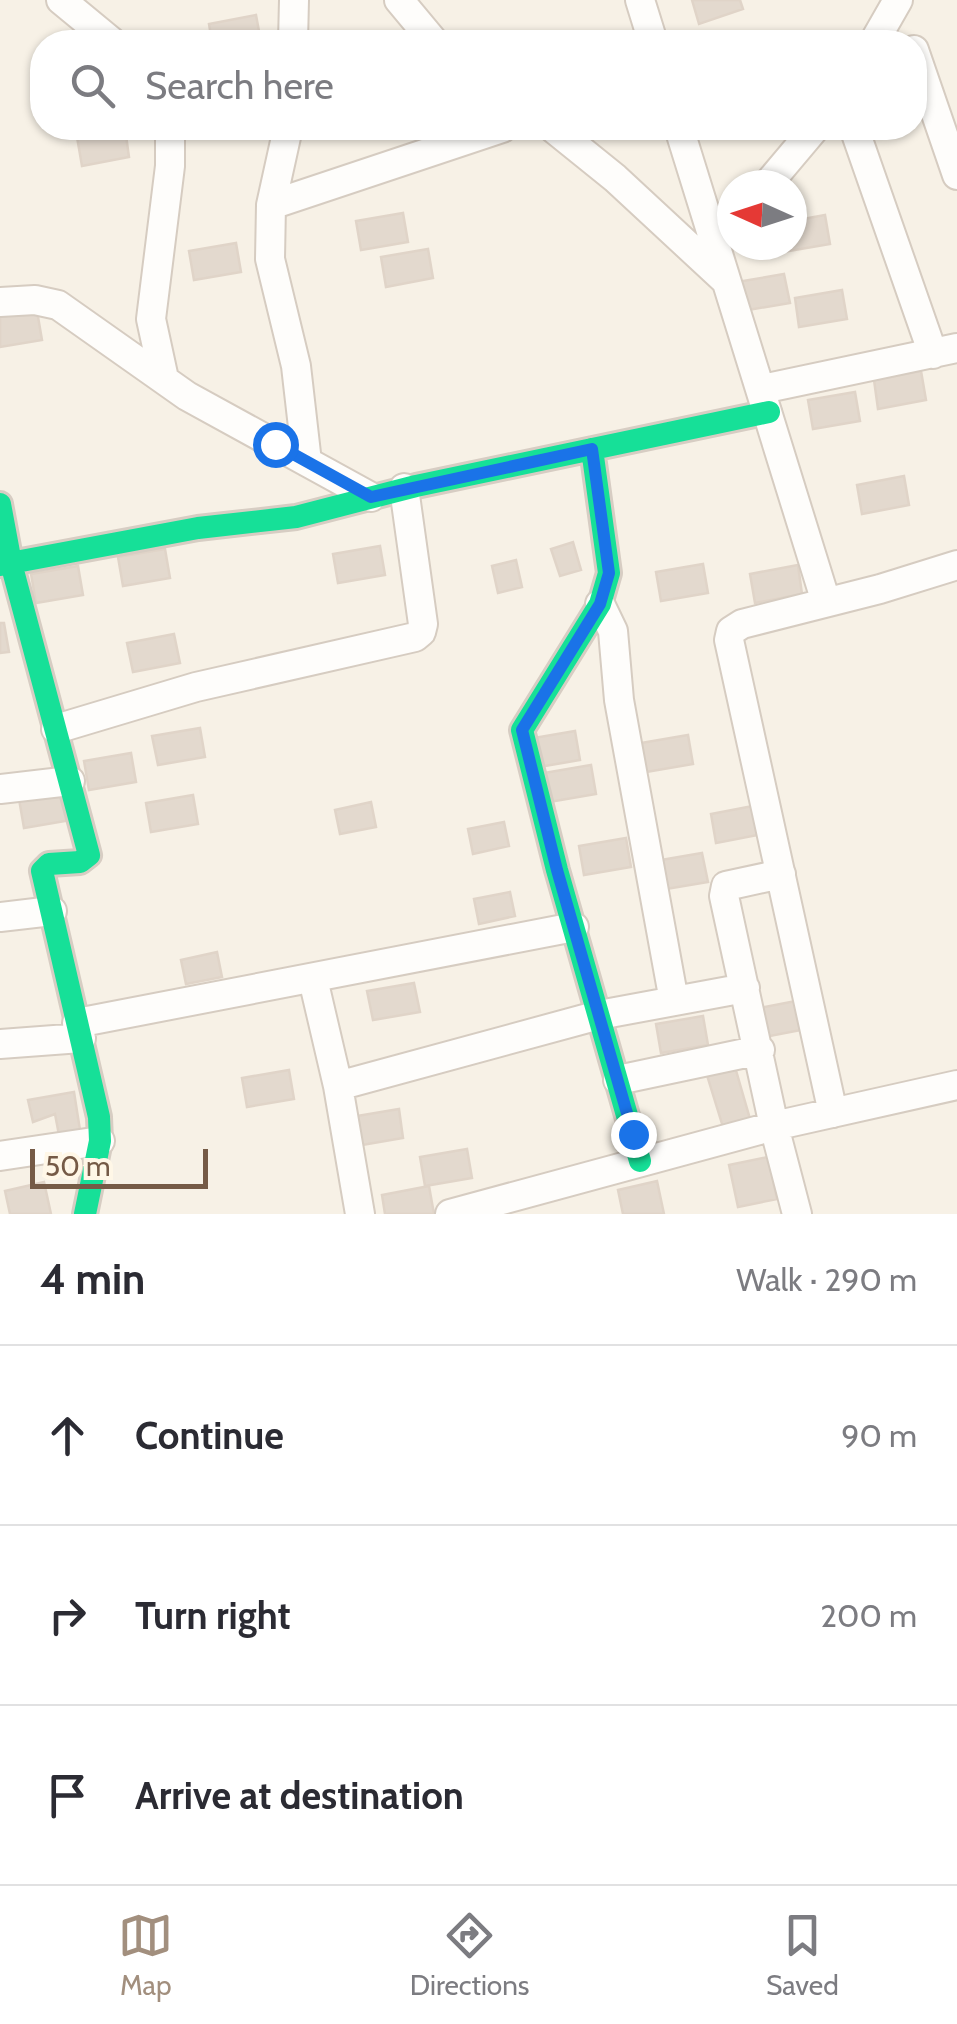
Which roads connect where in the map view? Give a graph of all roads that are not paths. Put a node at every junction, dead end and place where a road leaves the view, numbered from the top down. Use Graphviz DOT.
graph roads {
  1 [pos="61,0"];
  2 [pos="294,0"];
  3 [pos="399,0"];
  4 [pos="640,0"];
  5 [pos="898,1"];
  6 [pos="97,30"];
  7 [pos="293,30"];
  8 [pos="424,30"];
  9 [pos="649,30"];
  10 [pos="881,30"];
  11 [pos="908,30"];
  12 [pos="927,88"];
  13 [pos="170,140"];
  14 [pos="285,140"];
  15 [pos="466,140"];
  16 [pos="568,140"];
  17 [pos="683,140"];
  18 [pos="805,140"];
  19 [pos="859,140"];
  20 [pos="780,170"];
  21 [pos="957,175"];
  22 [pos="271,205"];
  23 [pos="717,222"];
  24 [pos="725,260"];
  25 [pos="726,281"];
  26 [pos="0,302"];
  27 [pos="945,351"];
  28 [pos="164,380"];
  29 [pos="765,400"];
  30 [pos="592,449"];
  31 [pos="308,462"];
  32 [pos="404,488"];
  33 [pos="371,497"];
  34 [pos="0,504"];
  35 [pos="5,564"];
  36 [pos="957,565"];
  37 [pos="826,602"];
  38 [pos="600,604"];
  39 [pos="56,730"];
  40 [pos="70,781"];
  41 [pos="0,789"];
  42 [pos="780,874"];
  43 [pos="52,911"];
  44 [pos="0,917"];
  45 [pos="574,927"];
  46 [pos="314,979"];
  47 [pos="746,988"];
  48 [pos="674,1001"];
  49 [pos="599,1015"];
  50 [pos="79,1031"];
  51 [pos="0,1044"];
  52 [pos="760,1050"];
  53 [pos="618,1080"];
  54 [pos="957,1085"];
  55 [pos="338,1086"];
  56 [pos="833,1113"];
  57 [pos="774,1126"];
  58 [pos="100,1141"];
  59 [pos="0,1156"];
  60 [pos="640,1161"];
  61 [pos="463,1212"];
  62 [pos="85,1214"];
  63 [pos="360,1214"];
  64 [pos="797,1214"];
  1 -- 6 [label="street"];
  2 -- 7 [label="street"];
  3 -- 8 [label="street"];
  4 -- 9 [label="street"];
  5 -- 10 [label="street"];
  5 -- 11 [label="street"];
  12 -- 21 [label="street"];
  13 -- 28 [label="street"];
  14 -- 22 [label="street"];
  15 -- 22 [label="street"];
  16 -- 25 [label="street"];
  17 -- 23 [label="street"];
  18 -- 20 [label="street"];
  19 -- 27 [label="street"];
  22 -- 31 [label="street"];
  24 -- 25 [label="street"];
  25 -- 29 [label="street"];
  26 -- 28 [label="street"];
  27 -- 29 [label="street"];
  28 -- 31 [label="street"];
  29 -- 30 [label="street"];
  29 -- 37 [label="street"];
  30 -- 32 [label="street"];
  30 -- 38 [label="street"];
  31 -- 33 [label="street"];
  32 -- 33 [label="street"];
  32 -- 39 [label="street"];
  33 -- 35 [label="street"];
  34 -- 35 [label="street"];
  35 -- 39 [label="street"];
  36 -- 37 [label="street"];
  37 -- 42 [label="street"];
  38 -- 45 [label="street"];
  38 -- 48 [label="street"];
  39 -- 40 [label="street"];
  40 -- 41 [label="street"];
  40 -- 43 [label="street"];
  42 -- 47 [label="street"];
  42 -- 56 [label="street"];
  43 -- 44 [label="street"];
  43 -- 50 [label="street"];
  45 -- 46 [label="street"];
  45 -- 49 [label="street"];
  46 -- 50 [label="street"];
  46 -- 55 [label="street"];
  47 -- 48 [label="street"];
  47 -- 52 [label="street"];
  48 -- 49 [label="street"];
  49 -- 53 [label="street"];
  49 -- 55 [label="street"];
  50 -- 51 [label="street"];
  50 -- 58 [label="street"];
  52 -- 53 [label="street"];
  52 -- 57 [label="street"];
  53 -- 60 [label="street"];
  54 -- 56 [label="street"];
  55 -- 63 [label="street"];
  56 -- 57 [label="street"];
  57 -- 60 [label="street"];
  57 -- 64 [label="street"];
  58 -- 59 [label="street"];
  58 -- 62 [label="street"];
  60 -- 61 [label="street"];
}
